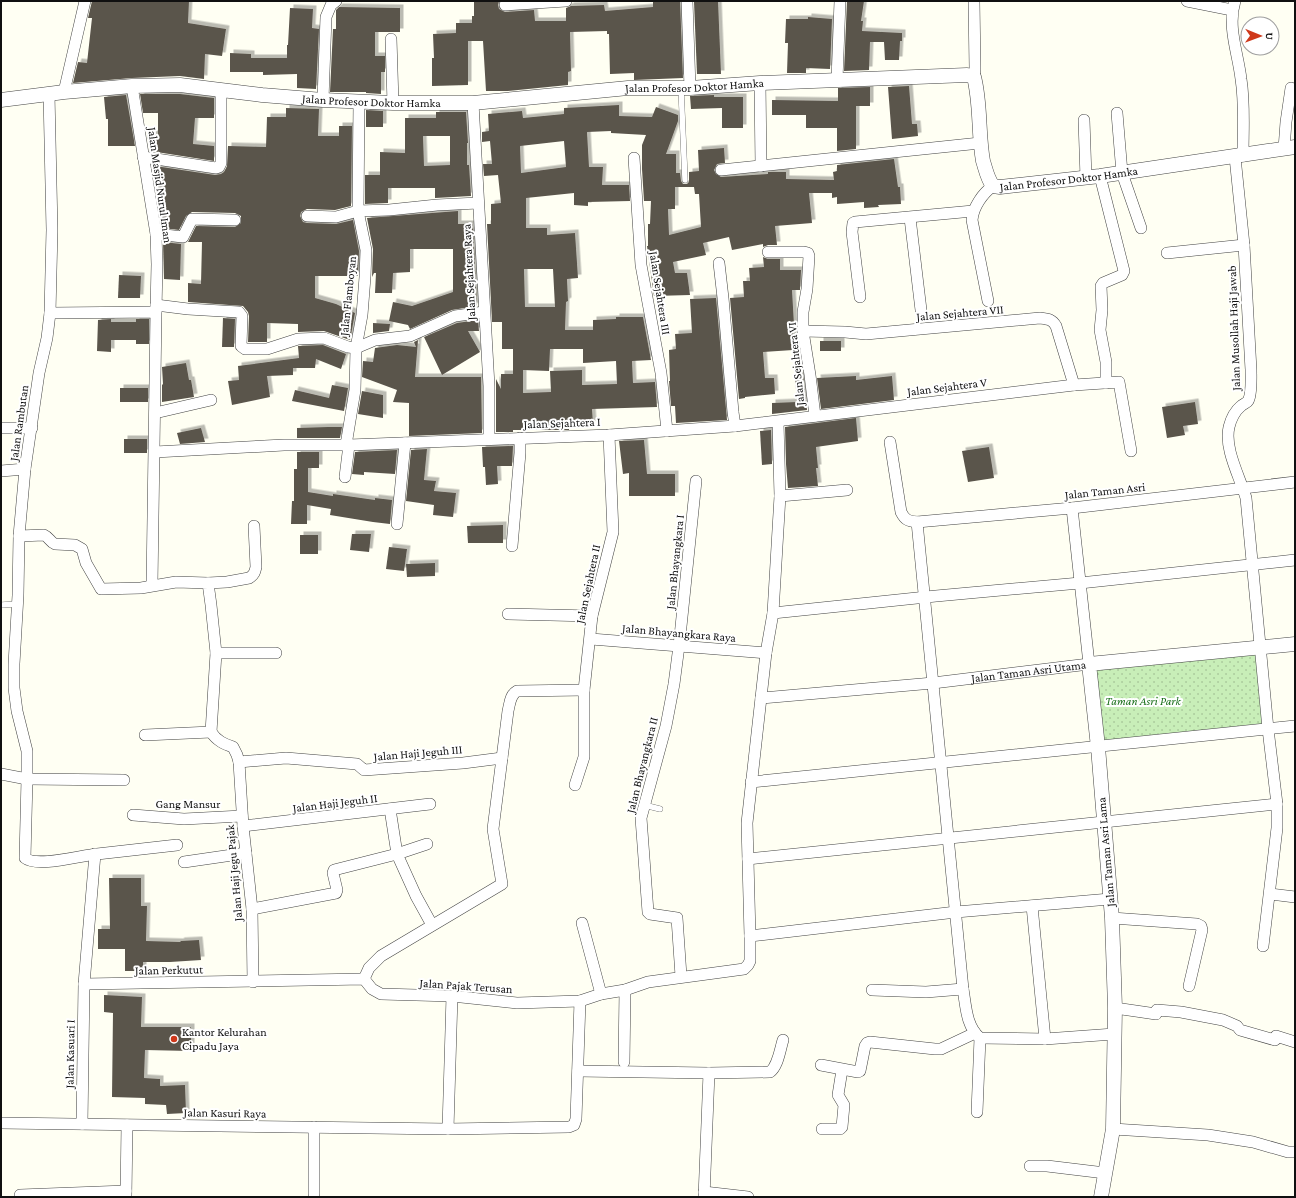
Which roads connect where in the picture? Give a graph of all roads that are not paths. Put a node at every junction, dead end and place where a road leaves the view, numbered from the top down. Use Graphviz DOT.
graph roads {
  1 [pos="85,1"];
  2 [pos="336,1"];
  3 [pos="566,1"];
  4 [pos="687,1"];
  5 [pos="840,1"];
  6 [pos="974,1"];
  7 [pos="1187,1"];
  8 [pos="505,5"];
  9 [pos="1234,6"];
  10 [pos="391,39"];
  11 [pos="974,77"];
  12 [pos="837,80"];
  13 [pos="760,83"];
  14 [pos="132,86"];
  15 [pos="686,88"];
  16 [pos="1291,88"];
  17 [pos="221,90"];
  18 [pos="64,92"];
  19 [pos="49,94"];
  20 [pos="1,100"];
  21 [pos="323,100"];
  22 [pos="359,102"];
  23 [pos="393,103"];
  24 [pos="473,103"];
  25 [pos="1117,113"];
  26 [pos="1084,120"];
  27 [pos="980,143"];
  28 [pos="1292,150"];
  29 [pos="1239,156"];
  30 [pos="143,157"];
  31 [pos="634,158"];
  32 [pos="761,166"];
  33 [pos="721,170"];
  34 [pos="1122,173"];
  35 [pos="1093,177"];
  36 [pos="686,180"];
  37 [pos="993,186"];
  38 [pos="478,203"];
  39 [pos="358,211"];
  40 [pos="973,211"];
  41 [pos="307,216"];
  42 [pos="910,218"];
  43 [pos="235,220"];
  44 [pos="1141,228"];
  45 [pos="156,234"];
  46 [pos="1244,245"];
  47 [pos="768,252"];
  48 [pos="1167,253"];
  49 [pos="719,263"];
  50 [pos="860,297"];
  51 [pos="988,301"];
  52 [pos="156,309"];
  53 [pos="921,310"];
  54 [pos="484,312"];
  55 [pos="50,313"];
  56 [pos="803,331"];
  57 [pos="356,348"];
  58 [pos="1106,383"];
  59 [pos="1074,385"];
  60 [pos="211,400"];
  61 [pos="155,413"];
  62 [pos="815,416"];
  63 [pos="778,422"];
  64 [pos="735,426"];
  65 [pos="1,428"];
  66 [pos="32,428"];
  67 [pos="667,431"];
  68 [pos="609,435"];
  69 [pos="520,438"];
  70 [pos="489,439"];
  71 [pos="890,442"];
  72 [pos="405,443"];
  73 [pos="348,445"];
  74 [pos="1131,451"];
  75 [pos="154,452"];
  76 [pos="25,469"];
  77 [pos="1,471"];
  78 [pos="345,478"];
  79 [pos="696,481"];
  80 [pos="1295,482"];
  81 [pos="1243,488"];
  82 [pos="847,490"];
  83 [pos="780,496"];
  84 [pos="1072,508"];
  85 [pos="917,522"];
  86 [pos="397,524"];
  87 [pos="254,526"];
  88 [pos="19,536"];
  89 [pos="512,546"];
  90 [pos="1295,560"];
  91 [pos="1252,565"];
  92 [pos="208,583"];
  93 [pos="1080,583"];
  94 [pos="152,585"];
  95 [pos="925,597"];
  96 [pos="17,604"];
  97 [pos="1,605"];
  98 [pos="773,613"];
  99 [pos="508,614"];
  100 [pos="592,616"];
  101 [pos="590,639"];
  102 [pos="1295,644"];
  103 [pos="679,646"];
  104 [pos="1260,648"];
  105 [pos="216,653"];
  106 [pos="276,653"];
  107 [pos="766,653"];
  108 [pos="1090,664"];
  109 [pos="933,683"];
  110 [pos="584,690"];
  111 [pos="761,698"];
  112 [pos="1295,726"];
  113 [pos="1268,729"];
  114 [pos="211,732"];
  115 [pos="145,735"];
  116 [pos="1098,747"];
  117 [pos="502,758"];
  118 [pos="239,762"];
  119 [pos="941,764"];
  120 [pos="1,774"];
  121 [pos="27,779"];
  122 [pos="124,780"];
  123 [pos="751,782"];
  124 [pos="575,785"];
  125 [pos="430,804"];
  126 [pos="1277,804"];
  127 [pos="644,805"];
  128 [pos="390,809"];
  129 [pos="660,809"];
  130 [pos="134,815"];
  131 [pos="243,821"];
  132 [pos="1103,822"];
  133 [pos="948,838"];
  134 [pos="427,844"];
  135 [pos="177,845"];
  136 [pos="246,853"];
  137 [pos="95,854"];
  138 [pos="397,854"];
  139 [pos="748,859"];
  140 [pos="184,862"];
  141 [pos="1270,894"];
  142 [pos="1295,897"];
  143 [pos="1110,899"];
  144 [pos="1032,906"];
  145 [pos="252,909"];
  146 [pos="956,912"];
  147 [pos="1112,918"];
  148 [pos="582,923"];
  149 [pos="432,925"];
  150 [pos="750,936"];
  151 [pos="1263,946"];
  152 [pos="681,976"];
  153 [pos="364,979"];
  154 [pos="253,982"];
  155 [pos="84,984"];
  156 [pos="1189,986"];
  157 [pos="963,989"];
  158 [pos="625,990"];
  159 [pos="872,990"];
  160 [pos="601,994"];
  161 [pos="452,996"];
  162 [pos="580,1001"];
  163 [pos="1115,1008"];
  164 [pos="1114,1034"];
  165 [pos="978,1036"];
  166 [pos="1045,1039"];
  167 [pos="783,1040"];
  168 [pos="1295,1042"];
  169 [pos="624,1062"];
  170 [pos="821,1066"];
  171 [pos="842,1070"];
  172 [pos="578,1071"];
  173 [pos="709,1073"];
  174 [pos="977,1112"];
  175 [pos="1,1123"];
  176 [pos="82,1124"];
  177 [pos="127,1124"];
  178 [pos="314,1127"];
  179 [pos="822,1128"];
  180 [pos="448,1129"];
  181 [pos="1112,1129"];
  182 [pos="1295,1152"];
  183 [pos="1030,1166"];
  184 [pos="1105,1173"];
  185 [pos="126,1194"];
  186 [pos="314,1194"];
  187 [pos="704,1194"];
  188 [pos="20,1195"];
  189 [pos="748,1197"];
  190 [pos="1101,1197"];
  1 -- 18 [label="street"];
  2 -- 21 [label="street"];
  3 -- 8 [label="street"];
  4 -- 15 [label="street"];
  5 -- 12 [label="street"];
  6 -- 11 [label="street"];
  7 -- 9 [label="street"];
  9 -- 29 [label="street, Jalan Musollah Haji Jawab"];
  10 -- 23 [label="street"];
  11 -- 12 [label="street, Jalan Profesor Doktor Hamka"];
  11 -- 27 [label="street, Jalan Profesor Doktor Hamka"];
  12 -- 13 [label="street, Jalan Profesor Doktor Hamka"];
  13 -- 15 [label="street, Jalan Profesor Doktor Hamka"];
  13 -- 32 [label="street"];
  14 -- 17 [label="street, Jalan Profesor Doktor Hamka"];
  14 -- 18 [label="street, Jalan Profesor Doktor Hamka"];
  14 -- 30 [label="street, Jalan Masjid Nurul Iman"];
  15 -- 24 [label="street, Jalan Profesor Doktor Hamka"];
  15 -- 36 [label="lane"];
  16 -- 28 [label="street"];
  17 -- 21 [label="street, Jalan Profesor Doktor Hamka"];
  17 -- 30 [label="street"];
  18 -- 19 [label="street, Jalan Profesor Doktor Hamka"];
  19 -- 20 [label="street, Jalan Profesor Doktor Hamka"];
  19 -- 55 [label="street, Jalan Rambutan"];
  21 -- 22 [label="street, Jalan Profesor Doktor Hamka"];
  22 -- 23 [label="street, Jalan Profesor Doktor Hamka"];
  22 -- 39 [label="street, Jalan Flamboyan"];
  23 -- 24 [label="street, Jalan Profesor Doktor Hamka"];
  24 -- 38 [label="street, Jalan Sejahtera Raya"];
  25 -- 34 [label="street"];
  26 -- 35 [label="street"];
  27 -- 32 [label="street"];
  27 -- 37 [label="street, Jalan Profesor Doktor Hamka"];
  28 -- 29 [label="street, Jalan Profesor Doktor Hamka"];
  29 -- 34 [label="street, Jalan Profesor Doktor Hamka"];
  29 -- 46 [label="street, Jalan Musollah Haji Jawab"];
  30 -- 45 [label="street, Jalan Masjid Nurul Iman"];
  31 -- 67 [label="street, Jalan Sejahtera III"];
  32 -- 33 [label="street"];
  34 -- 35 [label="street, Jalan Profesor Doktor Hamka"];
  34 -- 44 [label="street"];
  35 -- 37 [label="street, Jalan Profesor Doktor Hamka"];
  35 -- 58 [label="street"];
  37 -- 40 [label="street"];
  38 -- 39 [label="street"];
  38 -- 54 [label="street, Jalan Sejahtera Raya"];
  39 -- 41 [label="street"];
  39 -- 57 [label="street, Jalan Flamboyan"];
  40 -- 42 [label="street"];
  40 -- 51 [label="street"];
  42 -- 50 [label="street"];
  42 -- 53 [label="street"];
  43 -- 45 [label="street"];
  45 -- 52 [label="street, Jalan Masjid Nurul Iman"];
  46 -- 48 [label="street"];
  46 -- 81 [label="street, Jalan Musollah Haji Jawab"];
  47 -- 56 [label="street, Jalan Sejahtera VI"];
  49 -- 64 [label="street"];
  52 -- 55 [label="street"];
  52 -- 57 [label="street"];
  52 -- 61 [label="street, Jalan Masjid Nurul Iman"];
  54 -- 57 [label="street"];
  54 -- 70 [label="street, Jalan Sejahtera Raya"];
  55 -- 66 [label="street, Jalan Rambutan"];
  56 -- 59 [label="street, Jalan Sejahtera VII"];
  56 -- 62 [label="street, Jalan Sejahtera VI"];
  57 -- 73 [label="street, Jalan Flamboyan"];
  58 -- 59 [label="street, Jalan Sejahtera V"];
  58 -- 74 [label="street, Jalan Sejahtera V"];
  59 -- 62 [label="street, Jalan Sejahtera V"];
  60 -- 61 [label="street"];
  61 -- 75 [label="street, Jalan Masjid Nurul Iman"];
  62 -- 63 [label="street, Jalan Sejahtera V"];
  63 -- 64 [label="street, Jalan Sejahtera I"];
  63 -- 83 [label="street, Jalan Pajak Terusan"];
  64 -- 67 [label="street, Jalan Sejahtera I"];
  65 -- 66 [label="street"];
  66 -- 76 [label="street, Jalan Rambutan"];
  67 -- 68 [label="street, Jalan Sejahtera I"];
  68 -- 69 [label="street, Jalan Sejahtera I"];
  68 -- 100 [label="street, Jalan Sejahtera II"];
  69 -- 70 [label="street, Jalan Sejahtera I"];
  69 -- 89 [label="street"];
  70 -- 72 [label="street, Jalan Sejahtera I"];
  71 -- 85 [label="street"];
  72 -- 73 [label="street, Jalan Sejahtera I"];
  72 -- 86 [label="street"];
  73 -- 75 [label="street, Jalan Sejahtera I"];
  73 -- 78 [label="street, Jalan Flamboyan"];
  75 -- 94 [label="street, Jalan Masjid Nurul Iman"];
  76 -- 77 [label="street"];
  76 -- 88 [label="street, Jalan Rambutan"];
  79 -- 103 [label="street, Jalan Bhayangkara I"];
  80 -- 81 [label="street, Jalan Taman Asri"];
  81 -- 84 [label="street, Jalan Taman Asri"];
  81 -- 91 [label="street, Jalan Musollah Haji Jawab"];
  82 -- 83 [label="street"];
  83 -- 98 [label="street, Jalan Pajak Terusan"];
  84 -- 85 [label="street, Jalan Taman Asri"];
  84 -- 93 [label="street, Jalan Taman Asri Lama"];
  85 -- 95 [label="street"];
  87 -- 92 [label="street"];
  88 -- 94 [label="street"];
  88 -- 96 [label="street, Jalan Rambutan"];
  90 -- 91 [label="street"];
  91 -- 93 [label="street"];
  91 -- 104 [label="street, Jalan Musollah Haji Jawab"];
  92 -- 94 [label="street"];
  92 -- 105 [label="street"];
  93 -- 95 [label="street"];
  93 -- 108 [label="street, Jalan Taman Asri Lama"];
  95 -- 98 [label="street"];
  95 -- 109 [label="street"];
  96 -- 97 [label="lane"];
  96 -- 121 [label="street, Jalan Rambutan"];
  98 -- 107 [label="street, Jalan Pajak Terusan"];
  99 -- 100 [label="street"];
  100 -- 101 [label="street, Jalan Sejahtera II"];
  101 -- 103 [label="street, Jalan Bhayangkara Raya"];
  101 -- 110 [label="street, Jalan Sejahtera II"];
  102 -- 104 [label="street, Jalan Taman Asri Utama"];
  103 -- 107 [label="street, Jalan Bhayangkara Raya"];
  103 -- 127 [label="street, Jalan Bhayangkara II"];
  104 -- 108 [label="street, Jalan Taman Asri Utama"];
  104 -- 113 [label="street, Jalan Musollah Haji Jawab"];
  105 -- 106 [label="street"];
  105 -- 114 [label="street"];
  107 -- 111 [label="street, Jalan Pajak Terusan"];
  108 -- 109 [label="street, Jalan Taman Asri Utama"];
  108 -- 116 [label="street, Jalan Taman Asri Lama"];
  109 -- 111 [label="street, Jalan Taman Asri Utama"];
  109 -- 119 [label="street"];
  110 -- 117 [label="street"];
  110 -- 124 [label="street, Jalan Sejahtera II"];
  111 -- 123 [label="street, Jalan Pajak Terusan"];
  112 -- 113 [label="street"];
  113 -- 116 [label="street"];
  113 -- 126 [label="street, Jalan Musollah Haji Jawab"];
  114 -- 115 [label="street"];
  114 -- 118 [label="street"];
  116 -- 119 [label="street"];
  116 -- 132 [label="street, Jalan Taman Asri Lama"];
  117 -- 118 [label="street, Jalan Haji Jeguh III"];
  117 -- 149 [label="street"];
  118 -- 131 [label="street, Jalan Haji Jegu Pajak"];
  119 -- 123 [label="street"];
  119 -- 133 [label="street"];
  120 -- 121 [label="street"];
  121 -- 122 [label="street"];
  121 -- 137 [label="street, Jalan Rambutan"];
  123 -- 139 [label="street, Jalan Pajak Terusan"];
  125 -- 128 [label="street, Jalan Haji Jeguh II"];
  126 -- 132 [label="street"];
  126 -- 141 [label="street, Jalan Musollah Haji Jawab"];
  127 -- 129 [label="lane"];
  127 -- 152 [label="street, Jalan Bhayangkara II"];
  128 -- 131 [label="street, Jalan Haji Jeguh II"];
  128 -- 138 [label="street"];
  130 -- 131 [label="street, Gang Mansur"];
  131 -- 136 [label="street, Jalan Haji Jegu Pajak"];
  132 -- 133 [label="street"];
  132 -- 143 [label="street, Jalan Taman Asri Lama"];
  133 -- 139 [label="street"];
  133 -- 146 [label="street"];
  134 -- 138 [label="street"];
  135 -- 137 [label="street"];
  136 -- 140 [label="street"];
  136 -- 145 [label="street, Jalan Haji Jegu Pajak"];
  137 -- 155 [label="street, Jalan Kasuari I"];
  138 -- 145 [label="street"];
  138 -- 149 [label="street"];
  139 -- 150 [label="street, Jalan Pajak Terusan"];
  141 -- 142 [label="street"];
  141 -- 151 [label="street, Jalan Musollah Haji Jawab"];
  143 -- 144 [label="street"];
  143 -- 147 [label="street, Jalan Taman Asri Lama"];
  144 -- 146 [label="street"];
  144 -- 166 [label="street"];
  145 -- 154 [label="street, Jalan Haji Jegu Pajak"];
  146 -- 150 [label="street"];
  146 -- 157 [label="street"];
  147 -- 156 [label="street"];
  147 -- 163 [label="street, Jalan Taman Asri Lama"];
  148 -- 160 [label="street"];
  149 -- 153 [label="street"];
  150 -- 152 [label="street, Jalan Pajak Terusan"];
  152 -- 158 [label="street, Jalan Pajak Terusan"];
  153 -- 154 [label="street"];
  153 -- 161 [label="street, Jalan Pajak Terusan"];
  154 -- 155 [label="street, Jalan Perkutut"];
  155 -- 176 [label="street, Jalan Kasuari I"];
  157 -- 159 [label="street"];
  157 -- 165 [label="street"];
  158 -- 160 [label="street, Jalan Pajak Terusan"];
  158 -- 169 [label="street"];
  160 -- 162 [label="street, Jalan Pajak Terusan"];
  161 -- 162 [label="street, Jalan Pajak Terusan"];
  161 -- 180 [label="street"];
  162 -- 172 [label="street"];
  163 -- 164 [label="street, Jalan Taman Asri Lama"];
  163 -- 168 [label="street"];
  164 -- 166 [label="street"];
  164 -- 181 [label="street, Jalan Taman Asri Lama"];
  165 -- 166 [label="street"];
  165 -- 171 [label="street"];
  165 -- 174 [label="street"];
  167 -- 173 [label="street"];
  170 -- 171 [label="street"];
  171 -- 179 [label="street"];
  172 -- 173 [label="street"];
  172 -- 180 [label="street, Jalan Kasuri Raya"];
  173 -- 187 [label="street"];
  175 -- 176 [label="street, Jalan Kasuri Raya"];
  176 -- 177 [label="street, Jalan Kasuri Raya"];
  177 -- 178 [label="street, Jalan Kasuri Raya"];
  177 -- 185 [label="street"];
  178 -- 180 [label="street, Jalan Kasuri Raya"];
  178 -- 186 [label="street"];
  181 -- 182 [label="street"];
  181 -- 184 [label="street, Jalan Taman Asri Lama"];
  183 -- 184 [label="street"];
  184 -- 190 [label="street, Jalan Taman Asri Lama"];
  185 -- 188 [label="street"];
  187 -- 189 [label="street"];
}
